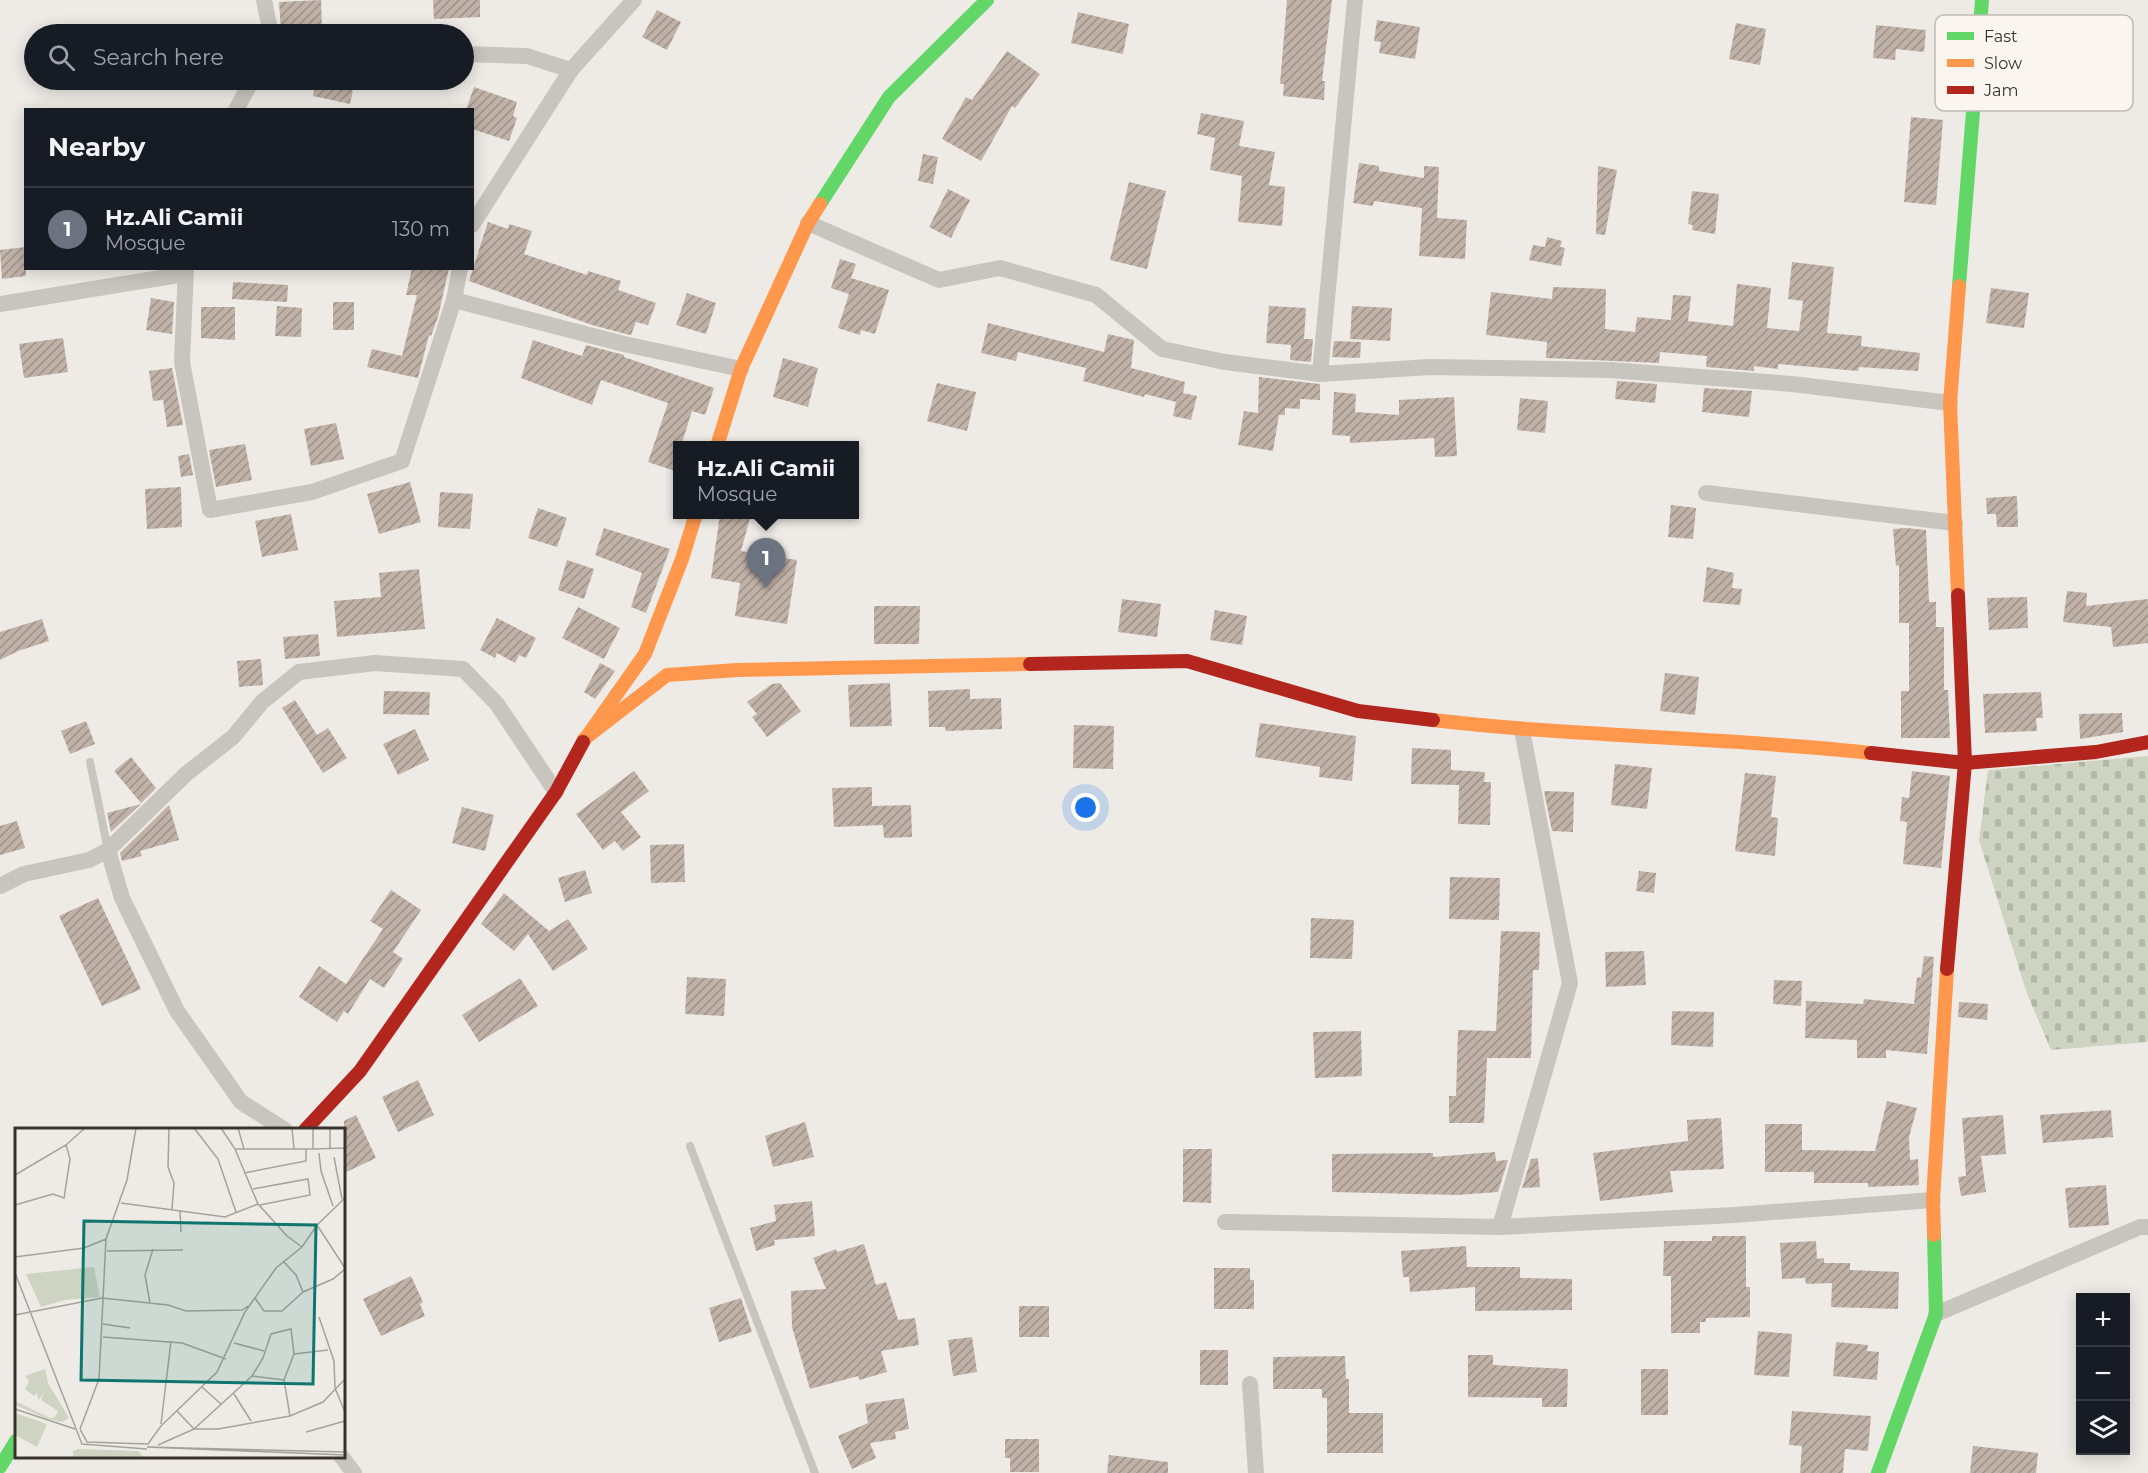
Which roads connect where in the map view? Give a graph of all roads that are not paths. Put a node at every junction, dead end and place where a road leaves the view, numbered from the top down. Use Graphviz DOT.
graph roads {
  1 [pos="264,0"];
  2 [pos="634,0"];
  3 [pos="987,0"];
  4 [pos="1355,0"];
  5 [pos="1982,0"];
  6 [pos="1981,15"];
  7 [pos="269,24"];
  8 [pos="474,54"];
  9 [pos="571,70"];
  10 [pos="247,90"];
  11 [pos="237,108"];
  12 [pos="1973,111"];
  13 [pos="474,222"];
  14 [pos="808,223"];
  15 [pos="460,270"];
  16 [pos="186,272"];
  17 [pos="454,300"];
  18 [pos="0,304"];
  19 [pos="741,369"];
  20 [pos="1320,374"];
  21 [pos="1950,403"];
  22 [pos="719,441"];
  23 [pos="1707,493"];
  24 [pos="694,519"];
  25 [pos="1955,523"];
  26 [pos="1521,730"];
  27 [pos="584,739"];
  28 [pos="2148,742"];
  29 [pos="90,762"];
  30 [pos="1965,763"];
  31 [pos="556,792"];
  32 [pos="108,850"];
  33 [pos="0,886"];
  34 [pos="282,1128"];
  35 [pos="307,1128"];
  36 [pos="690,1146"];
  37 [pos="1933,1200"];
  38 [pos="1225,1222"];
  39 [pos="1500,1227"];
  40 [pos="2148,1227"];
  41 [pos="1936,1314"];
  42 [pos="1250,1384"];
  43 [pos="15,1443"];
  44 [pos="343,1458"];
  45 [pos="0,1467"];
  46 [pos="354,1473"];
  47 [pos="815,1473"];
  48 [pos="1256,1473"];
  49 [pos="1878,1473"];
  1 -- 7 [label="street"];
  2 -- 9 [label="street"];
  3 -- 14 [label="street"];
  4 -- 20 [label="street"];
  5 -- 6 [label="street"];
  8 -- 9 [label="street"];
  9 -- 13 [label="street"];
  10 -- 11 [label="street"];
  12 -- 21 [label="street"];
  14 -- 19 [label="street"];
  14 -- 20 [label="street"];
  15 -- 17 [label="street"];
  16 -- 17 [label="street"];
  16 -- 18 [label="street"];
  17 -- 19 [label="street"];
  19 -- 22 [label="street"];
  20 -- 21 [label="street"];
  21 -- 25 [label="street"];
  23 -- 25 [label="street"];
  24 -- 27 [label="street"];
  25 -- 30 [label="street"];
  26 -- 27 [label="street"];
  26 -- 30 [label="street"];
  26 -- 39 [label="street"];
  27 -- 31 [label="street"];
  28 -- 30 [label="street"];
  29 -- 32 [label="lane"];
  30 -- 37 [label="street"];
  31 -- 32 [label="street"];
  31 -- 35 [label="street"];
  32 -- 33 [label="street"];
  32 -- 34 [label="street"];
  36 -- 47 [label="lane"];
  37 -- 39 [label="street"];
  37 -- 41 [label="street"];
  38 -- 39 [label="street"];
  40 -- 41 [label="street"];
  41 -- 49 [label="street"];
  42 -- 48 [label="street"];
  43 -- 45 [label="street"];
  44 -- 46 [label="street"];
}
